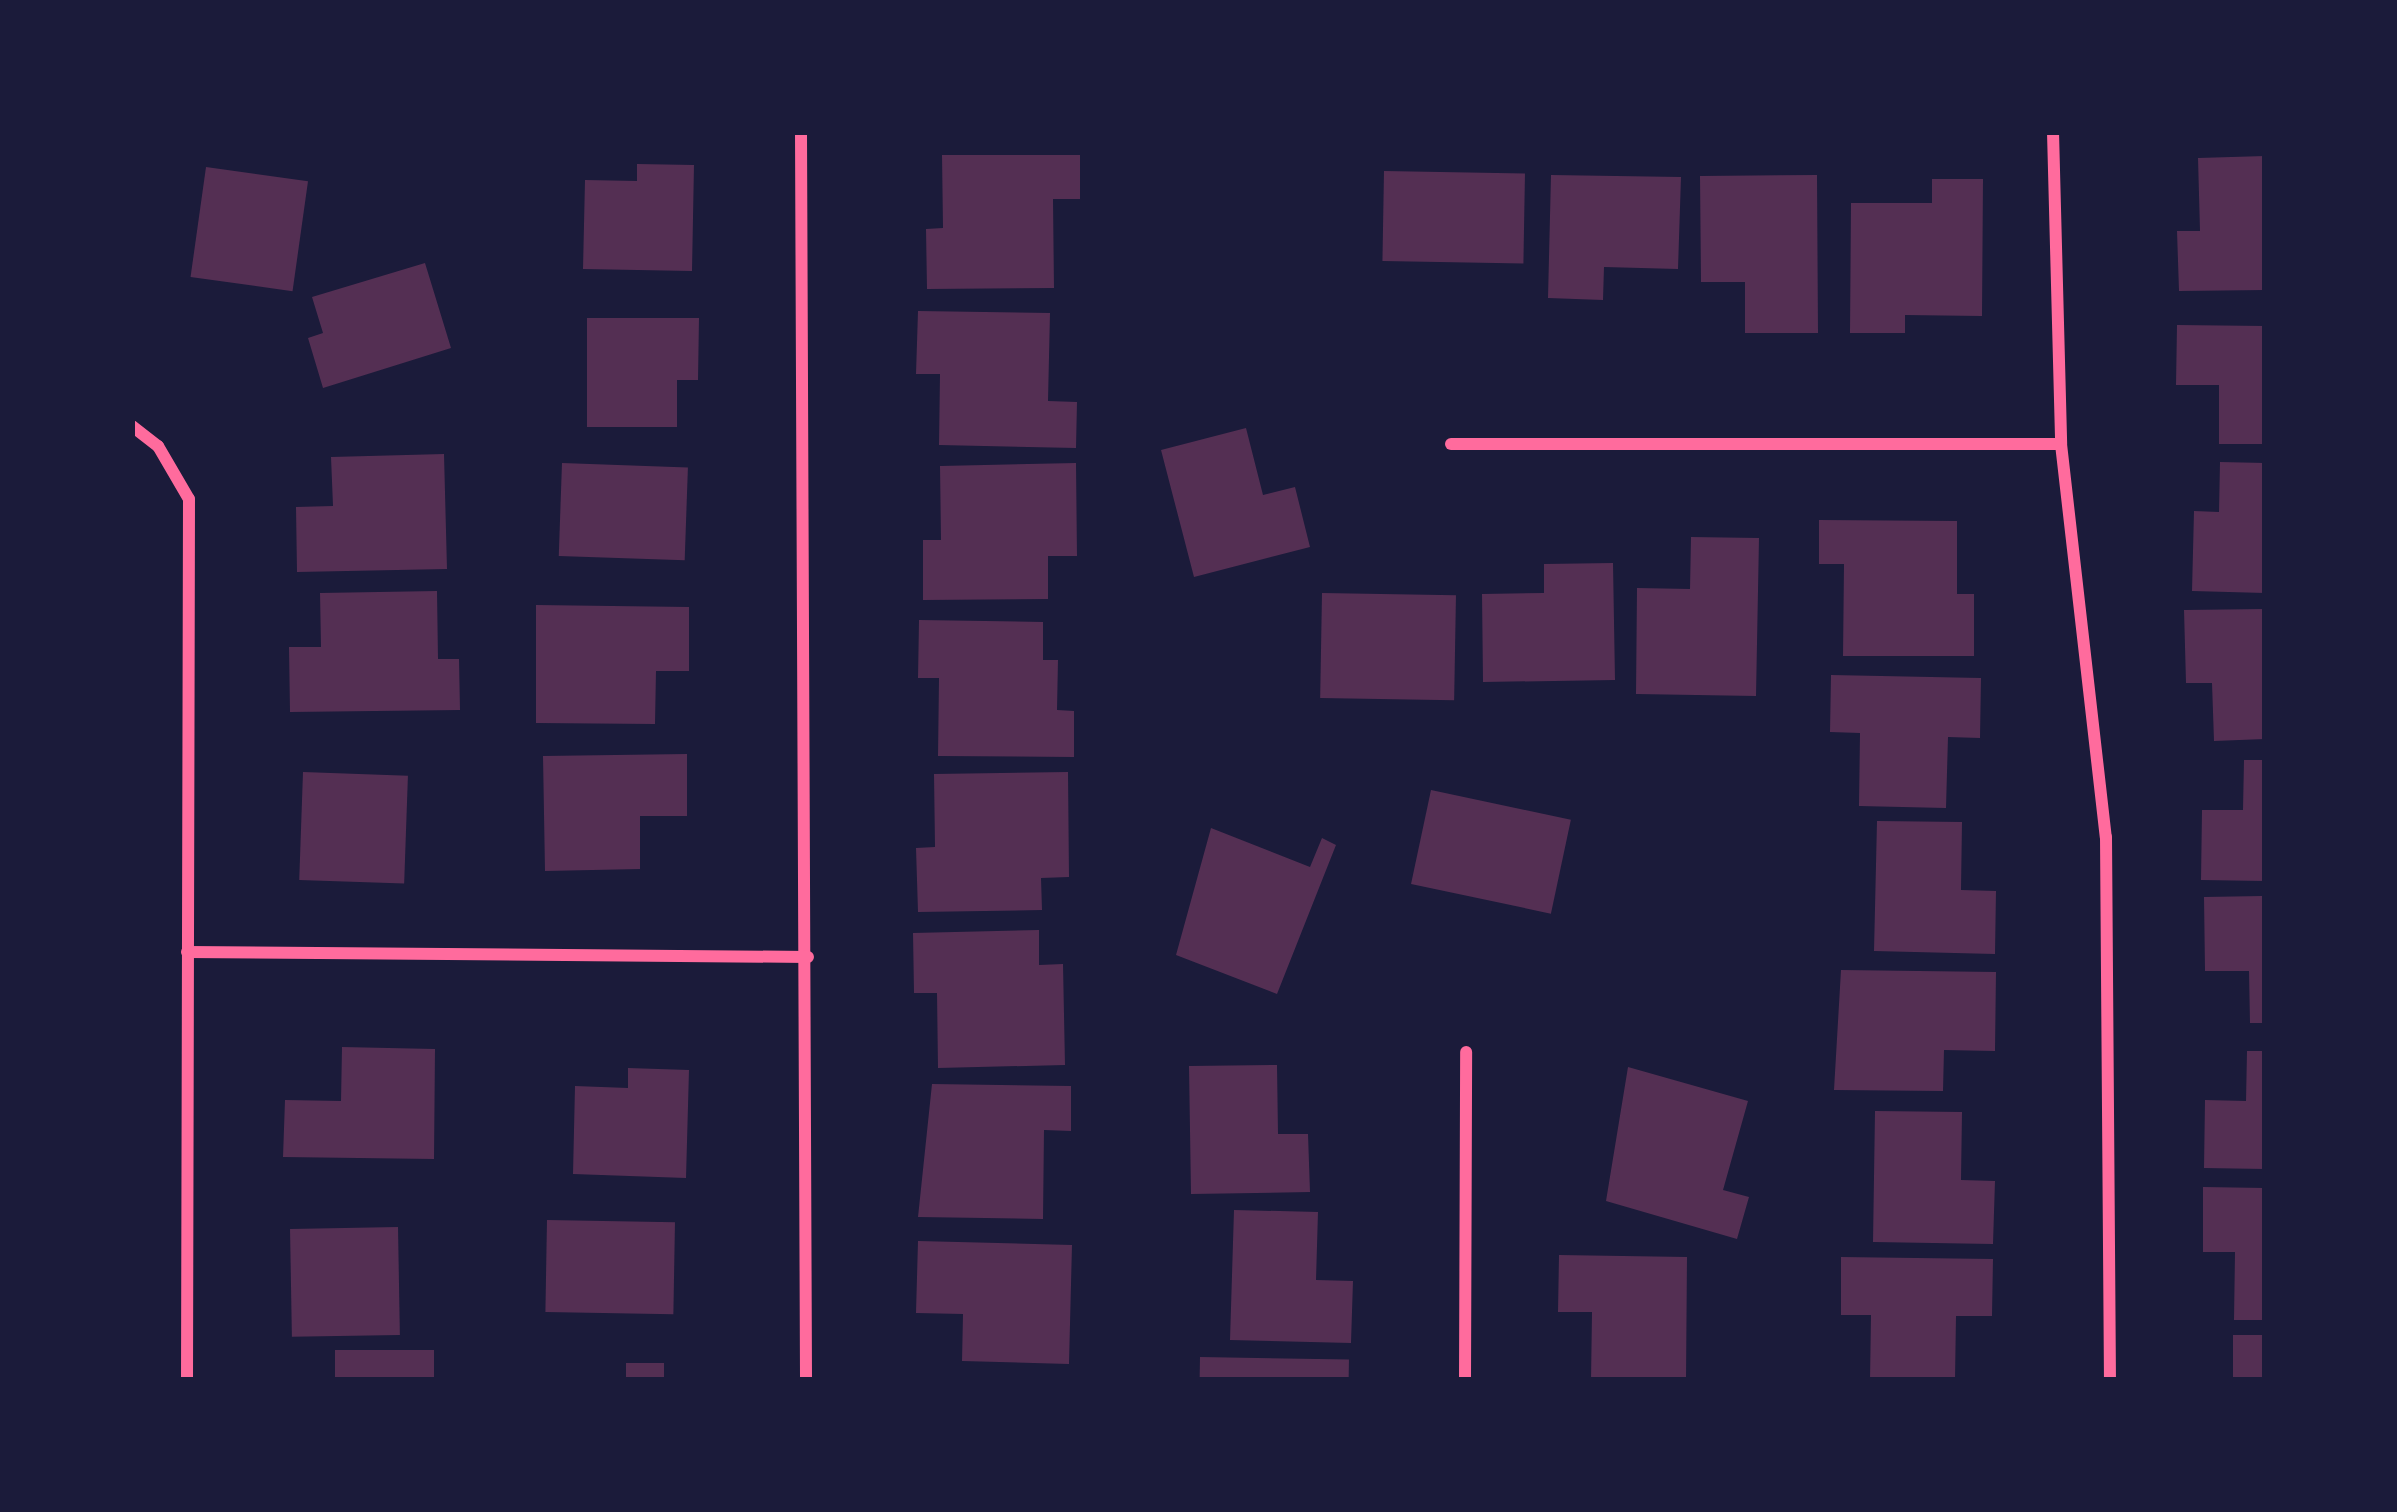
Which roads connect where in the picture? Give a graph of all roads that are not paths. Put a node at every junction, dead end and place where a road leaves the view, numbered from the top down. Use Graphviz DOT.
graph roads {
  1 [pos="801,132"];
  2 [pos="2053,132"];
  3 [pos="132,426"];
  4 [pos="1451,444"];
  5 [pos="2061,444"];
  6 [pos="187,952"];
  7 [pos="808,957"];
  8 [pos="1466,1052"];
  9 [pos="187,1380"];
  10 [pos="806,1380"];
  11 [pos="1465,1380"];
  12 [pos="2110,1380"];
  1 -- 7 [label="street"];
  2 -- 5 [label="street"];
  3 -- 6 [label="street"];
  4 -- 5 [label="street"];
  5 -- 12 [label="street"];
  6 -- 7 [label="street"];
  6 -- 9 [label="street"];
  7 -- 10 [label="street"];
  8 -- 11 [label="street"];
}
